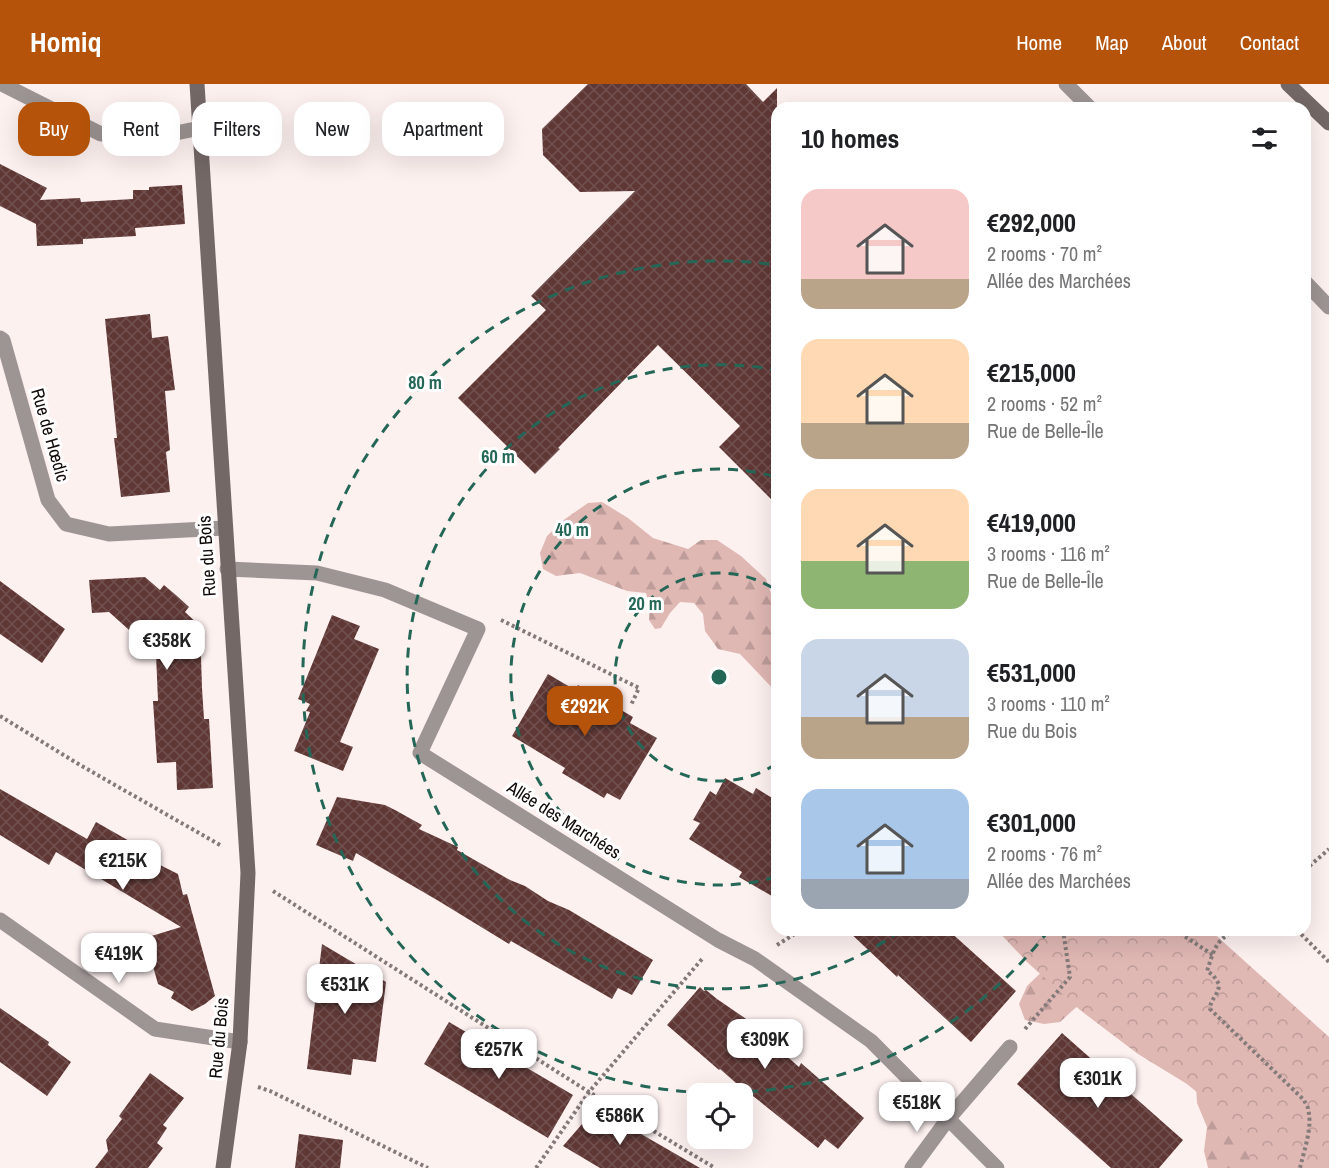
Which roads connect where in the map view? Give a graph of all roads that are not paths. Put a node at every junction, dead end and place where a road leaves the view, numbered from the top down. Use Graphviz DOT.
graph roads {
  1 [pos="2,84"];
  2 [pos="197,84"];
  3 [pos="1066,84"];
  4 [pos="1288,84"];
  5 [pos="198,102"];
  6 [pos="1084,102"];
  7 [pos="1307,102"];
  8 [pos="1311,106"];
  9 [pos="1329,123"];
  10 [pos="192,130"];
  11 [pos="202,156"];
  12 [pos="1311,288"];
  13 [pos="1329,307"];
  14 [pos="0,338"];
  15 [pos="225,528"];
  16 [pos="227,569"];
  17 [pos="0,920"];
  18 [pos="240,1042"];
  19 [pos="1010,1047"];
  20 [pos="948,1119"];
  21 [pos="223,1168"];
  22 [pos="912,1168"];
  23 [pos="997,1168"];
  1 -- 10 [label="street"];
  2 -- 5 [label="street, Rue du Bois"];
  3 -- 6 [label="street"];
  4 -- 7 [label="street"];
  8 -- 9 [label="street"];
  11 -- 15 [label="street, Rue du Bois"];
  12 -- 13 [label="street"];
  14 -- 15 [label="street, Rue de Hœdic"];
  15 -- 16 [label="street, Rue du Bois"];
  16 -- 18 [label="street, Rue du Bois"];
  16 -- 20 [label="street, Allée des Marchées"];
  17 -- 18 [label="street"];
  18 -- 21 [label="street, Rue du Bois"];
  19 -- 20 [label="street"];
  20 -- 22 [label="street"];
  20 -- 23 [label="street, Allée des Marchées"];
}
